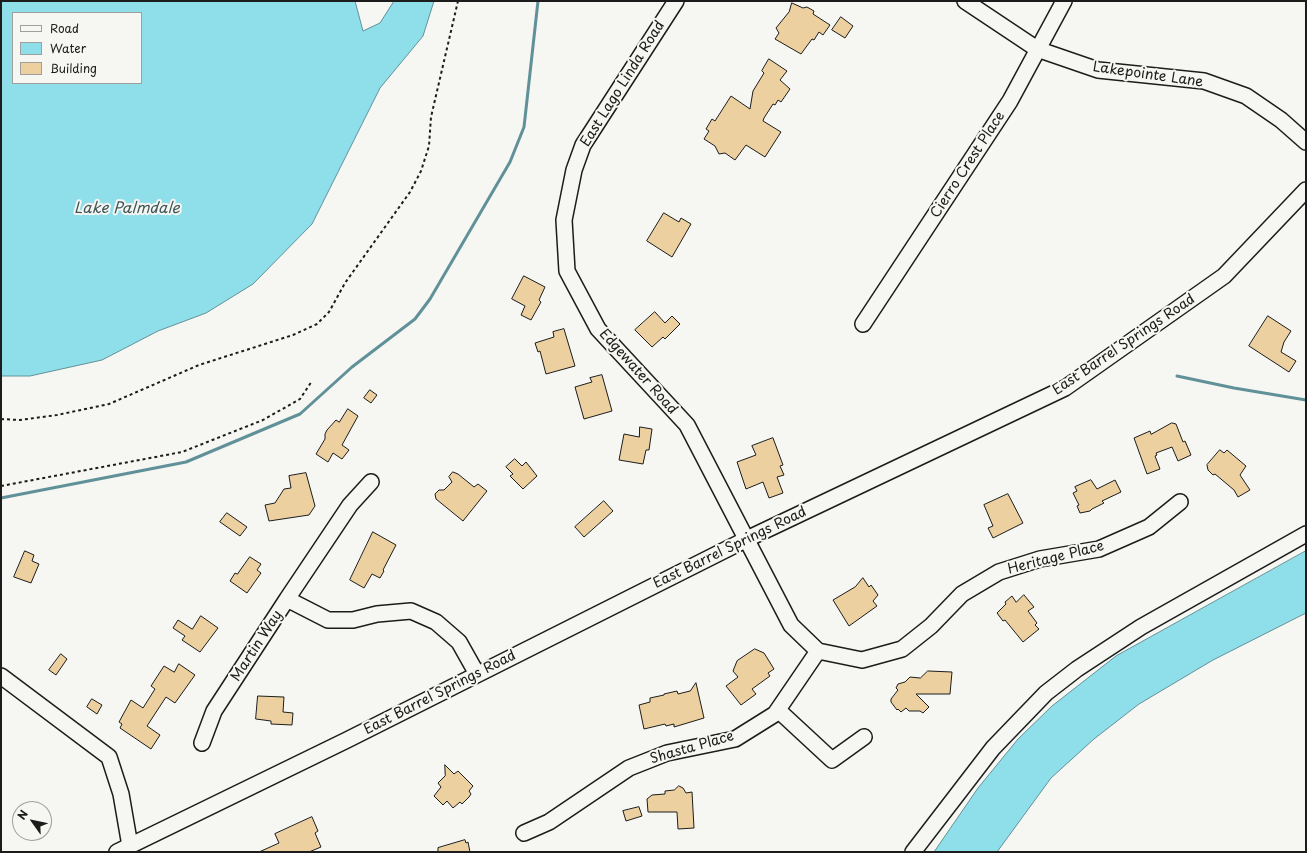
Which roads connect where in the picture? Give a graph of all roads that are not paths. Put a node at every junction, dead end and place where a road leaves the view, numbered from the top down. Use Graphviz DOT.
graph roads {
  1 [pos="676,1"];
  2 [pos="965,1"];
  3 [pos="1064,1"];
  4 [pos="1037,49"];
  5 [pos="1306,142"];
  6 [pos="574,170"];
  7 [pos="1306,190"];
  8 [pos="863,324"];
  9 [pos="371,482"];
  10 [pos="1180,502"];
  11 [pos="1306,534"];
  12 [pos="747,539"];
  13 [pos="288,599"];
  14 [pos="818,651"];
  15 [pos="477,674"];
  16 [pos="1,676"];
  17 [pos="778,710"];
  18 [pos="864,737"];
  19 [pos="202,743"];
  20 [pos="524,833"];
  21 [pos="123,849"];
  22 [pos="913,852"];
  1 -- 6 [label="street, East Lago Linda Road"];
  2 -- 4 [label="street, Lakepointe Lane"];
  3 -- 4 [label="street, Cierro Crest Place"];
  4 -- 5 [label="street, Lakepointe Lane"];
  4 -- 8 [label="street, Cierro Crest Place"];
  6 -- 12 [label="street, Edgewater Road"];
  7 -- 12 [label="street, East Barrel Springs Road"];
  9 -- 13 [label="street"];
  10 -- 14 [label="street, Heritage Place"];
  11 -- 22 [label="street"];
  12 -- 14 [label="street, Edgewater Road"];
  12 -- 15 [label="street, East Barrel Springs Road"];
  13 -- 15 [label="street, Martin Way"];
  13 -- 19 [label="street, Martin Way"];
  14 -- 17 [label="street, Shasta Place"];
  15 -- 21 [label="street, East Barrel Springs Road"];
  16 -- 21 [label="street"];
  17 -- 18 [label="street"];
  17 -- 20 [label="street, Shasta Place"];
}
